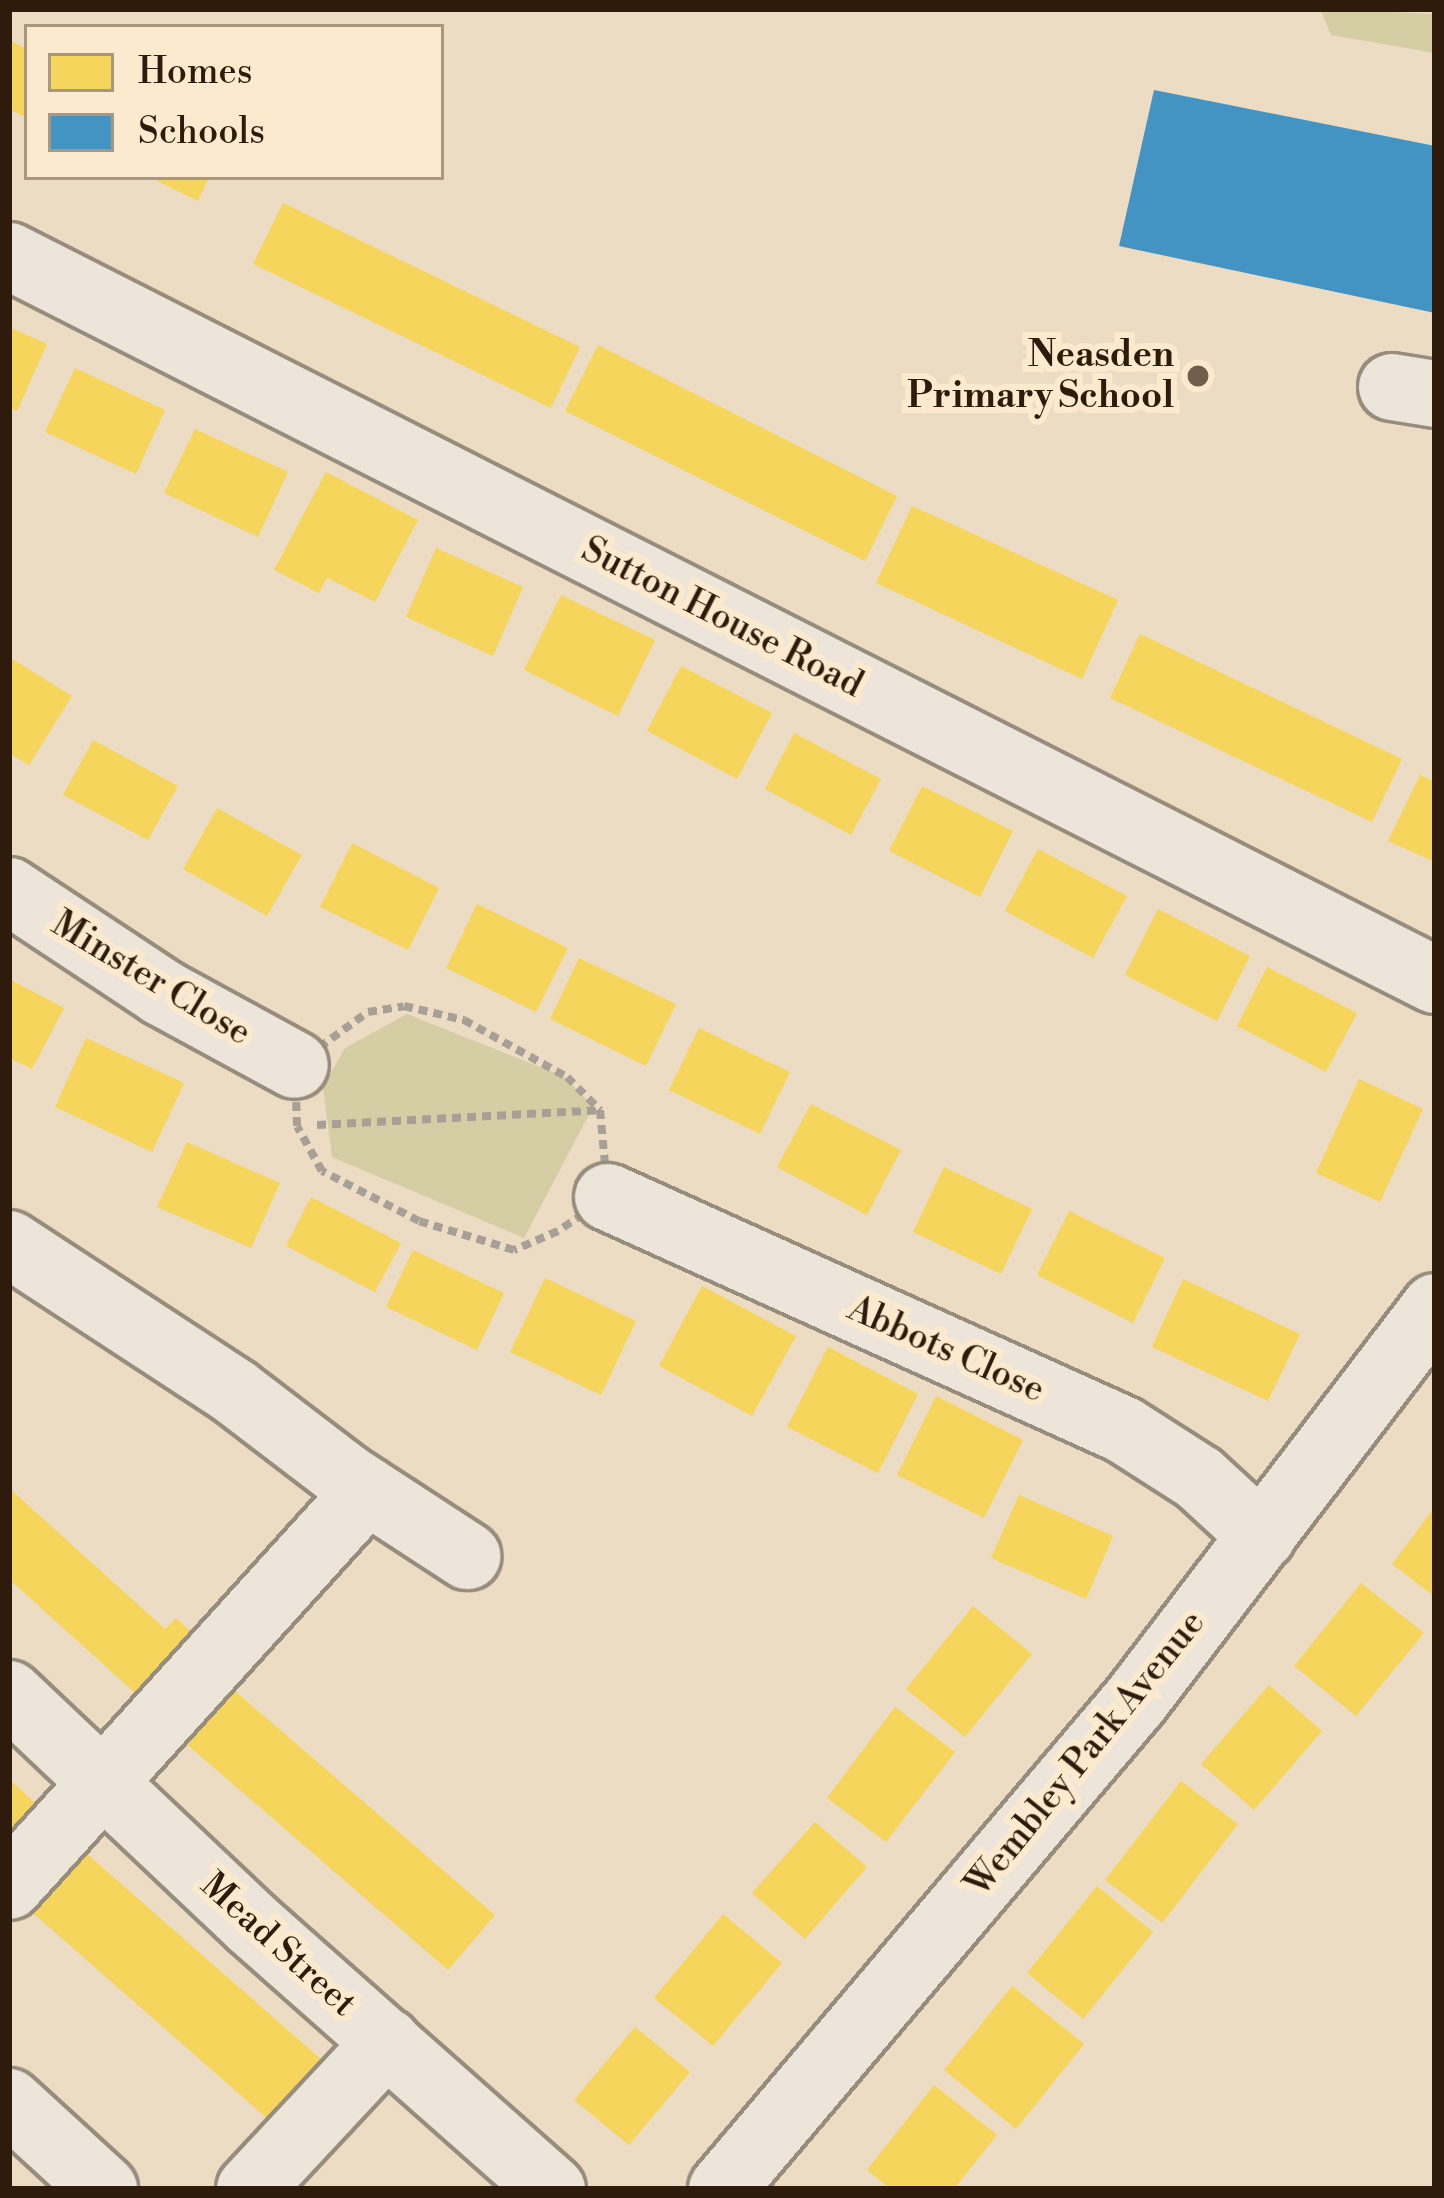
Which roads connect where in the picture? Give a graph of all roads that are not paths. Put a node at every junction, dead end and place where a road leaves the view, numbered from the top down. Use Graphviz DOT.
graph roads {
  1 [pos="9,256"];
  2 [pos="9,891"];
  3 [pos="1435,980"];
  4 [pos="296,1095"];
  5 [pos="608,1196"];
  6 [pos="20,1270"];
  7 [pos="1435,1307"];
  8 [pos="367,1491"];
  9 [pos="1262,1536"];
  10 [pos="467,1556"];
  11 [pos="9,1694"];
  12 [pos="103,1783"];
  13 [pos="9,1886"];
  14 [pos="387,2042"];
  15 [pos="9,2102"];
  16 [pos="104,2189"];
  17 [pos="250,2189"];
  18 [pos="552,2189"];
  19 [pos="722,2189"];
  1 -- 3 [label="street, Sutton House Road"];
  2 -- 4 [label="street, Minster Close"];
  5 -- 9 [label="street, Abbots Close"];
  6 -- 8 [label="street"];
  7 -- 9 [label="street, Wembley Park Avenue"];
  8 -- 10 [label="street"];
  8 -- 12 [label="street"];
  9 -- 19 [label="street, Wembley Park Avenue"];
  11 -- 12 [label="street, Mead Street"];
  12 -- 13 [label="street"];
  12 -- 14 [label="street, Mead Street"];
  14 -- 17 [label="street"];
  14 -- 18 [label="street, Mead Street"];
  15 -- 16 [label="street"];
}
